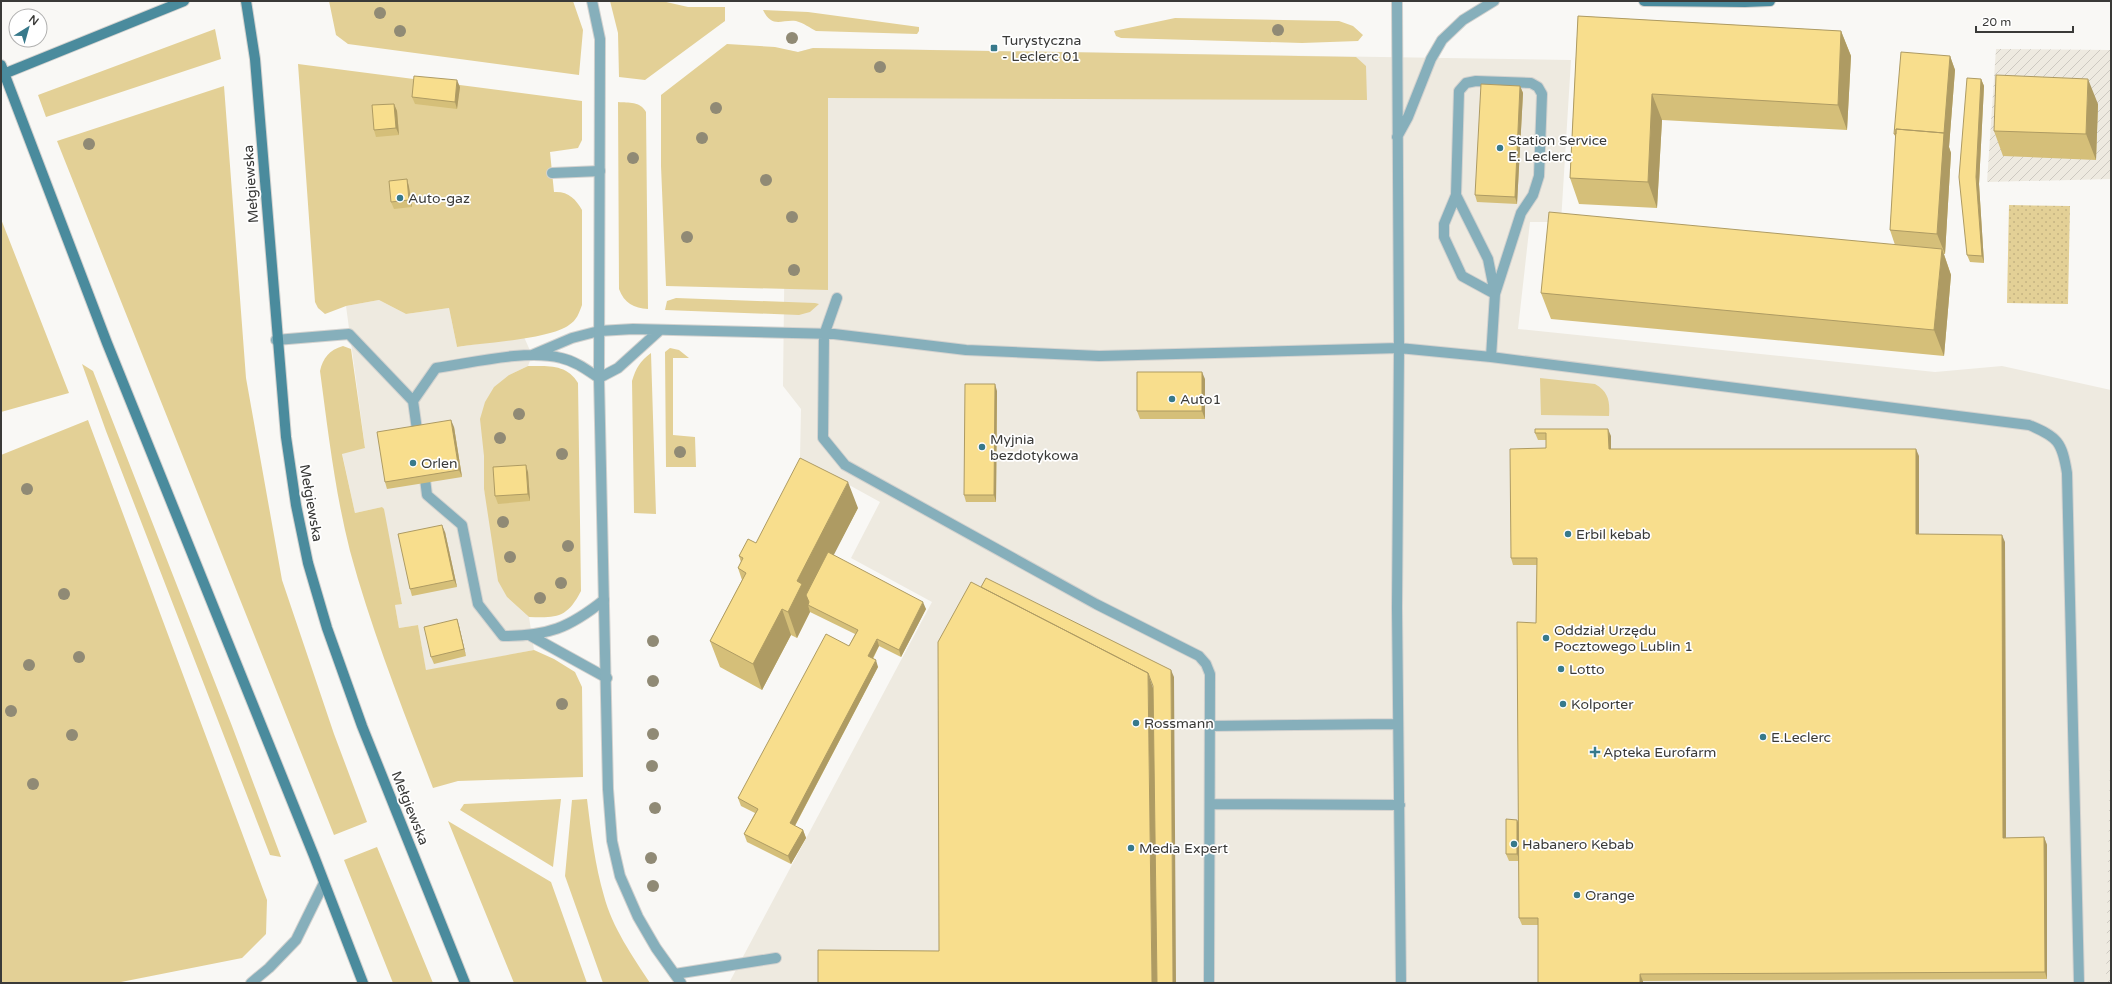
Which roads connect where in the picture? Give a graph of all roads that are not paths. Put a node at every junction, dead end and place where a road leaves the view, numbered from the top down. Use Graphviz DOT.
graph roads {
  1 [pos="184,1"];
  2 [pos="246,1"];
  3 [pos="592,1"];
  4 [pos="1397,1"];
  5 [pos="1494,1"];
  6 [pos="1644,1"];
  7 [pos="1770,1"];
  8 [pos="2,71"];
  9 [pos="1397,137"];
  10 [pos="600,171"];
  11 [pos="552,173"];
  12 [pos="1456,195"];
  13 [pos="1495,294"];
  14 [pos="837,298"];
  15 [pos="598,330"];
  16 [pos="660,330"];
  17 [pos="824,335"];
  18 [pos="276,340"];
  19 [pos="1399,348"];
  20 [pos="532,355"];
  21 [pos="1491,356"];
  22 [pos="599,378"];
  23 [pos="413,400"];
  24 [pos="420,448"];
  25 [pos="422,464"];
  26 [pos="604,600"];
  27 [pos="531,636"];
  28 [pos="607,678"];
  29 [pos="1398,724"];
  30 [pos="1211,726"];
  31 [pos="1210,804"];
  32 [pos="1400,805"];
  33 [pos="324,883"];
  34 [pos="776,958"];
  35 [pos="675,974"];
  36 [pos="251,983"];
  37 [pos="363,983"];
  38 [pos="465,983"];
  39 [pos="681,983"];
  40 [pos="1208,983"];
  41 [pos="1401,983"];
  42 [pos="2079,983"];
  1 -- 8 [label="main road"];
  2 -- 18 [label="main road, Mełgiewska"];
  3 -- 10 [label="street"];
  4 -- 9 [label="street"];
  5 -- 9 [label="street"];
  6 -- 7 [label="main road"];
  8 -- 33 [label="main road"];
  9 -- 19 [label="street"];
  10 -- 11 [label="street"];
  10 -- 15 [label="street"];
  12 -- 13 [label="street"];
  12 -- 13 [label="street"];
  12 -- 13 [label="street"];
  13 -- 21 [label="street"];
  14 -- 17 [label="street"];
  15 -- 16 [label="street"];
  15 -- 20 [label="street"];
  15 -- 22 [label="street"];
  16 -- 17 [label="street"];
  16 -- 22 [label="street"];
  17 -- 19 [label="street"];
  17 -- 30 [label="street"];
  18 -- 23 [label="street"];
  18 -- 38 [label="main road, Mełgiewska"];
  19 -- 21 [label="street"];
  19 -- 29 [label="street"];
  20 -- 22 [label="street"];
  20 -- 23 [label="street"];
  21 -- 42 [label="street"];
  22 -- 26 [label="street"];
  23 -- 24 [label="street"];
  25 -- 27 [label="street"];
  26 -- 27 [label="street"];
  26 -- 28 [label="street"];
  27 -- 28 [label="street"];
  28 -- 35 [label="street"];
  29 -- 30 [label="street"];
  29 -- 32 [label="street"];
  30 -- 31 [label="street"];
  31 -- 32 [label="street"];
  31 -- 40 [label="street"];
  32 -- 41 [label="street"];
  33 -- 36 [label="street"];
  33 -- 37 [label="main road"];
  34 -- 35 [label="street"];
  35 -- 39 [label="street"];
}
